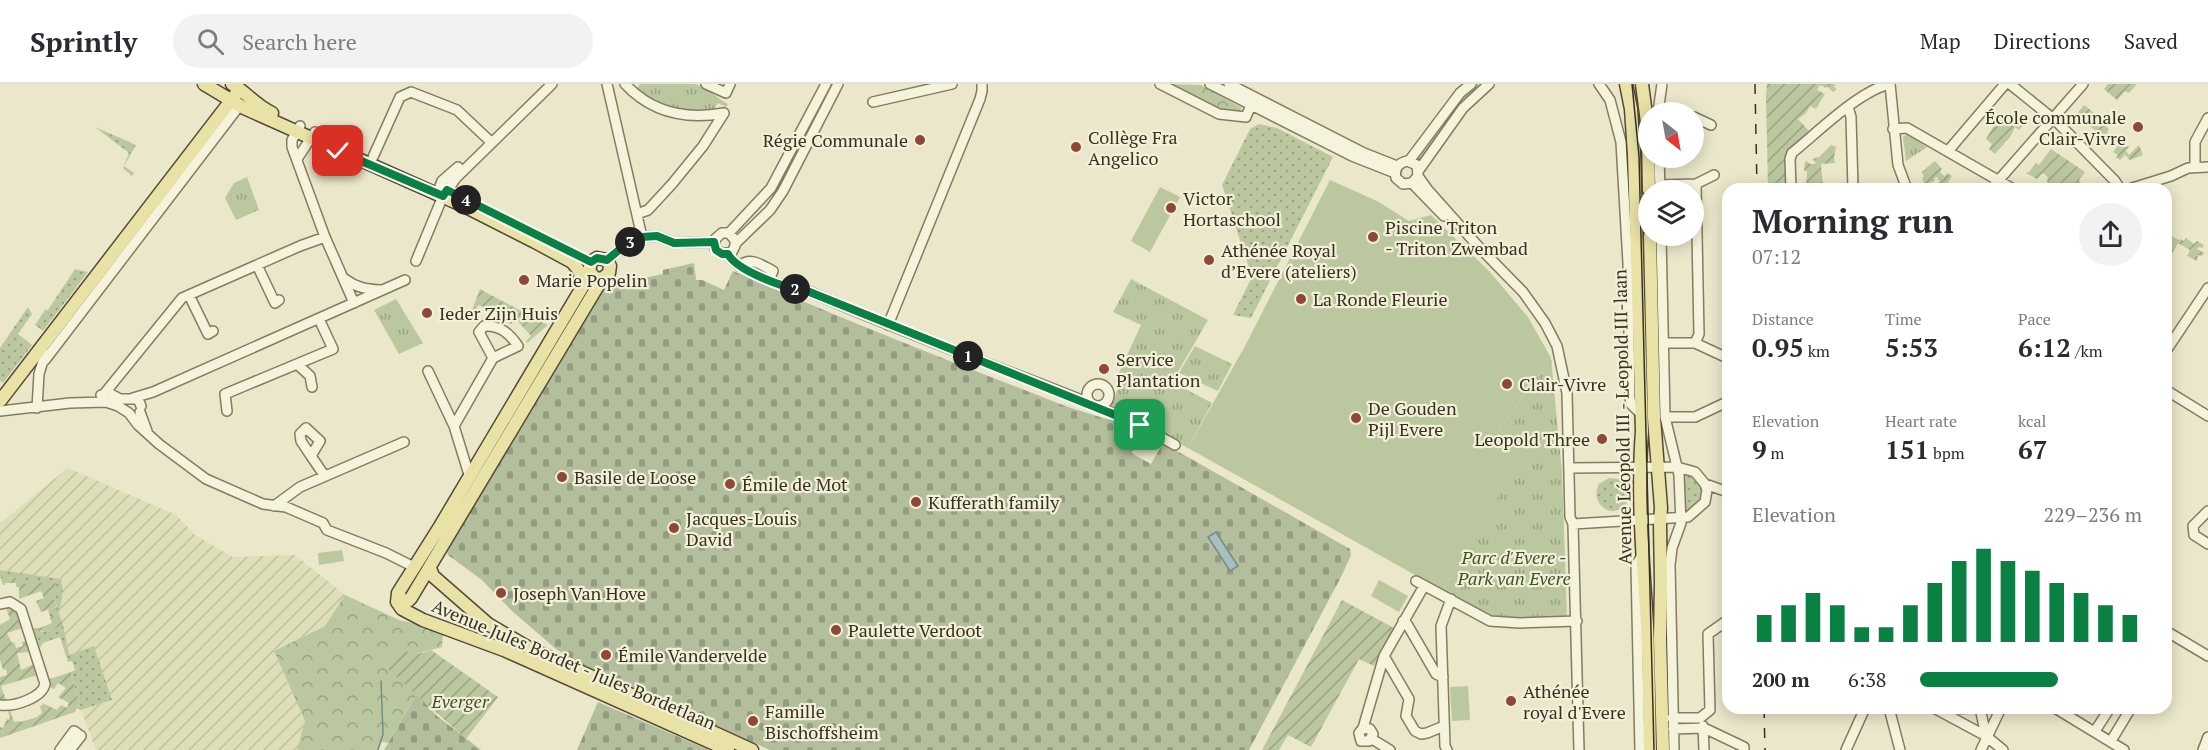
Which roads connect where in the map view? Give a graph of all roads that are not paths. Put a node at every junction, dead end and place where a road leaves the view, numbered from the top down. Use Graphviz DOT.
graph roads {
  1 [pos="204,84"];
  2 [pos="544,84"];
  3 [pos="552,84"];
  4 [pos="607,84"];
  5 [pos="625,84"];
  6 [pos="706,84"];
  7 [pos="730,84"];
  8 [pos="826,84"];
  9 [pos="838,84"];
  10 [pos="952,84"];
  11 [pos="982,84"];
  12 [pos="1160,84"];
  13 [pos="1210,84"];
  14 [pos="1229,84"];
  15 [pos="1471,84"];
  16 [pos="1489,84"];
  17 [pos="1599,84"];
  18 [pos="1626,84"];
  19 [pos="1642,84"];
  20 [pos="1662,84"];
  21 [pos="1890,84"];
  22 [pos="2008,84"];
  23 [pos="2083,84"];
  24 [pos="238,86"];
  25 [pos="1252,101"];
  26 [pos="873,102"];
  27 [pos="1659,102"];
  28 [pos="235,103"];
  29 [pos="1848,107"];
  30 [pos="2053,118"];
  31 [pos="2208,118"];
  32 [pos="1704,122"];
  33 [pos="1711,125"];
  34 [pos="298,129"];
  35 [pos="1893,129"];
  36 [pos="313,135"];
  37 [pos="490,141"];
  38 [pos="1948,151"];
  39 [pos="373,157"];
  40 [pos="297,159"];
  41 [pos="1409,161"];
  42 [pos="2194,167"];
  43 [pos="2208,167"];
  44 [pos="1396,170"];
  45 [pos="1714,175"];
  46 [pos="1417,176"];
  47 [pos="1655,180"];
  48 [pos="1704,180"];
  49 [pos="1999,181"];
  50 [pos="1791,183"];
  51 [pos="1854,183"];
  52 [pos="1905,183"];
  53 [pos="2002,183"];
  54 [pos="2116,183"];
  55 [pos="2163,183"];
  56 [pos="442,194"];
  57 [pos="637,214"];
  58 [pos="729,233"];
  59 [pos="325,237"];
  60 [pos="642,237"];
  61 [pos="714,242"];
  62 [pos="736,243"];
  63 [pos="1650,246"];
  64 [pos="1661,246"];
  65 [pos="1697,246"];
  66 [pos="544,247"];
  67 [pos="728,254"];
  68 [pos="607,260"];
  69 [pos="416,261"];
  70 [pos="257,265"];
  71 [pos="593,271"];
  72 [pos="344,278"];
  73 [pos="405,280"];
  74 [pos="354,286"];
  75 [pos="383,290"];
  76 [pos="581,290"];
  77 [pos="2207,291"];
  78 [pos="189,295"];
  79 [pos="279,300"];
  80 [pos="357,302"];
  81 [pos="319,319"];
  82 [pos="888,325"];
  83 [pos="213,332"];
  84 [pos="47,339"];
  85 [pos="2172,342"];
  86 [pos="1664,343"];
  87 [pos="1695,343"];
  88 [pos="1722,356"];
  89 [pos="493,358"];
  90 [pos="45,360"];
  91 [pos="297,364"];
  92 [pos="428,371"];
  93 [pos="312,387"];
  94 [pos="150,393"];
  95 [pos="109,394"];
  96 [pos="2172,394"];
  97 [pos="3,397"];
  98 [pos="133,398"];
  99 [pos="1722,404"];
  100 [pos="37,408"];
  101 [pos="15,410"];
  102 [pos="0,411"];
  103 [pos="138,411"];
  104 [pos="227,411"];
  105 [pos="1641,414"];
  106 [pos="2208,416"];
  107 [pos="1665,417"];
  108 [pos="454,426"];
  109 [pos="404,442"];
  110 [pos="1175,445"];
  111 [pos="311,456"];
  112 [pos="1677,467"];
  113 [pos="1570,468"];
  114 [pos="1639,468"];
  115 [pos="1659,468"];
  116 [pos="324,475"];
  117 [pos="474,482"];
  118 [pos="1705,484"];
  119 [pos="1722,490"];
  120 [pos="1722,494"];
  121 [pos="1706,500"];
  122 [pos="274,506"];
  123 [pos="2208,511"];
  124 [pos="1681,519"];
  125 [pos="1660,520"];
  126 [pos="1640,521"];
  127 [pos="1573,524"];
  128 [pos="437,541"];
  129 [pos="2208,544"];
  130 [pos="1642,555"];
  131 [pos="414,567"];
  132 [pos="430,568"];
  133 [pos="398,593"];
  134 [pos="1451,600"];
  135 [pos="0,604"];
  136 [pos="1403,621"];
  137 [pos="1577,621"];
  138 [pos="1722,624"];
  139 [pos="2172,634"];
  140 [pos="1384,656"];
  141 [pos="2208,656"];
  142 [pos="1443,677"];
  143 [pos="0,705"];
  144 [pos="1862,714"];
  145 [pos="1891,714"];
  146 [pos="1945,714"];
  147 [pos="1964,714"];
  148 [pos="1981,714"];
  149 [pos="1998,714"];
  150 [pos="2065,714"];
  151 [pos="2106,714"];
  152 [pos="2127,714"];
  153 [pos="1672,718"];
  154 [pos="1700,718"];
  155 [pos="1444,726"];
  156 [pos="1967,726"];
  157 [pos="1704,728"];
  158 [pos="1673,729"];
  159 [pos="2095,731"];
  160 [pos="1986,736"];
  161 [pos="2208,737"];
  162 [pos="2111,741"];
  163 [pos="60,750"];
  164 [pos="70,750"];
  165 [pos="728,750"];
  166 [pos="752,750"];
  167 [pos="1390,750"];
  168 [pos="1447,750"];
  169 [pos="1579,750"];
  170 [pos="1640,750"];
  171 [pos="1650,750"];
  172 [pos="1663,750"];
  173 [pos="1674,750"];
  174 [pos="1704,750"];
  175 [pos="1744,750"];
  176 [pos="1846,750"];
  177 [pos="1900,750"];
  178 [pos="1981,750"];
  179 [pos="2003,750"];
  180 [pos="2124,750"];
  181 [pos="2203,750"];
  1 -- 28 [label="main road"];
  2 -- 37 [label="street"];
  3 -- 37 [label="street"];
  4 -- 57 [label="street"];
  5 -- 57 [label="street"];
  6 -- 7 [label="street"];
  8 -- 58 [label="street"];
  9 -- 62 [label="street"];
  10 -- 26 [label="street"];
  11 -- 82 [label="street"];
  12 -- 25 [label="street"];
  13 -- 25 [label="street"];
  14 -- 25 [label="street"];
  15 -- 41 [label="street"];
  16 -- 46 [label="street"];
  17 -- 105 [label="street"];
  18 -- 105 [label="main road, Avenue Léopold III - Leopold III-laan"];
  19 -- 47 [label="main road"];
  20 -- 27 [label="street"];
  21 -- 29 [label="street"];
  21 -- 35 [label="street"];
  22 -- 30 [label="street"];
  22 -- 38 [label="street"];
  23 -- 30 [label="street"];
  24 -- 28 [label="main road"];
  24 -- 34 [label="main road"];
  25 -- 44 [label="street"];
  28 -- 34 [label="main road"];
  28 -- 84 [label="main road"];
  28 -- 90 [label="street"];
  29 -- 50 [label="street"];
  29 -- 51 [label="street"];
  30 -- 49 [label="street"];
  30 -- 54 [label="street"];
  31 -- 42 [label="street"];
  32 -- 33 [label="street"];
  34 -- 36 [label="main road"];
  34 -- 40 [label="street"];
  35 -- 38 [label="street"];
  35 -- 52 [label="street"];
  36 -- 39 [label="main road"];
  36 -- 40 [label="street"];
  36 -- 56 [label="main road"];
  37 -- 39 [label="street"];
  37 -- 56 [label="street"];
  38 -- 49 [label="street"];
  39 -- 56 [label="main road"];
  40 -- 59 [label="street"];
  41 -- 44 [label="street"];
  41 -- 46 [label="street"];
  42 -- 43 [label="street"];
  42 -- 55 [label="street"];
  44 -- 46 [label="street"];
  45 -- 48 [label="street"];
  46 -- 113 [label="street"];
  49 -- 53 [label="street"];
  56 -- 66 [label="main road"];
  56 -- 69 [label="street"];
  56 -- 71 [label="main road"];
  57 -- 60 [label="street"];
  58 -- 61 [label="street"];
  58 -- 62 [label="street"];
  59 -- 70 [label="street"];
  59 -- 72 [label="street"];
  60 -- 61 [label="street"];
  60 -- 68 [label="street"];
  61 -- 67 [label="street"];
  62 -- 67 [label="street"];
  63 -- 115 [label="main road, Avenue Léopold III - Leopold III-laan"];
  64 -- 86 [label="street"];
  65 -- 87 [label="street"];
  66 -- 71 [label="main road"];
  66 -- 76 [label="main road"];
  67 -- 82 [label="street"];
  68 -- 71 [label="main road"];
  68 -- 71 [label="main road"];
  70 -- 78 [label="street"];
  70 -- 79 [label="street"];
  71 -- 76 [label="main road"];
  71 -- 117 [label="main road"];
  72 -- 74 [label="street"];
  72 -- 80 [label="street"];
  73 -- 75 [label="street"];
  74 -- 75 [label="street"];
  74 -- 80 [label="street"];
  75 -- 80 [label="street"];
  76 -- 117 [label="main road"];
  77 -- 85 [label="street"];
  78 -- 83 [label="street"];
  78 -- 95 [label="street"];
  80 -- 81 [label="street"];
  81 -- 91 [label="street"];
  81 -- 94 [label="street"];
  82 -- 110 [label="street"];
  84 -- 90 [label="street"];
  84 -- 97 [label="main road"];
  86 -- 87 [label="street"];
  86 -- 107 [label="street"];
  87 -- 88 [label="street"];
  89 -- 108 [label="street"];
  90 -- 100 [label="street"];
  91 -- 93 [label="street"];
  91 -- 104 [label="street"];
  92 -- 108 [label="street"];
  94 -- 98 [label="street"];
  94 -- 103 [label="street"];
  95 -- 98 [label="street"];
  95 -- 100 [label="street"];
  95 -- 103 [label="street"];
  96 -- 106 [label="street"];
  97 -- 101 [label="street"];
  98 -- 103 [label="street"];
  99 -- 107 [label="street"];
  100 -- 101 [label="street"];
  101 -- 102 [label="street"];
  103 -- 122 [label="street"];
  105 -- 114 [label="main road, Avenue Léopold III - Leopold III-laan"];
  107 -- 112 [label="street"];
  108 -- 117 [label="street"];
  109 -- 116 [label="street"];
  111 -- 116 [label="street"];
  112 -- 115 [label="street"];
  112 -- 118 [label="street"];
  112 -- 124 [label="street"];
  113 -- 114 [label="street"];
  113 -- 127 [label="street"];
  114 -- 115 [label="street"];
  114 -- 126 [label="main road, Avenue Léopold III - Leopold III-laan"];
  115 -- 125 [label="main road, Avenue Léopold III - Leopold III-laan"];
  116 -- 122 [label="street"];
  117 -- 128 [label="main road"];
  118 -- 119 [label="street"];
  118 -- 121 [label="street"];
  120 -- 121 [label="street"];
  121 -- 124 [label="street"];
  122 -- 131 [label="street"];
  123 -- 129 [label="street"];
  124 -- 125 [label="street"];
  124 -- 153 [label="street"];
  125 -- 126 [label="street"];
  125 -- 172 [label="main road, Avenue Léopold III - Leopold III-laan"];
  126 -- 127 [label="street"];
  126 -- 130 [label="main road, Avenue Léopold III - Leopold III-laan"];
  127 -- 137 [label="street"];
  128 -- 131 [label="main road"];
  128 -- 132 [label="main road"];
  130 -- 170 [label="street"];
  130 -- 171 [label="main road, Avenue Léopold III - Leopold III-laan"];
  131 -- 133 [label="main road"];
  132 -- 133 [label="main road"];
  132 -- 166 [label="main road, Avenue Jules Bordet - Jules Bordetlaan"];
  133 -- 165 [label="main road, Avenue Jules Bordet - Jules Bordetlaan"];
  134 -- 136 [label="street"];
  134 -- 137 [label="street"];
  134 -- 142 [label="street"];
  135 -- 143 [label="street"];
  136 -- 140 [label="street"];
  136 -- 142 [label="street"];
  137 -- 169 [label="street"];
  138 -- 154 [label="street"];
  139 -- 141 [label="street"];
  140 -- 155 [label="street"];
  140 -- 167 [label="street"];
  142 -- 155 [label="street"];
  144 -- 176 [label="street"];
  145 -- 177 [label="street"];
  146 -- 156 [label="street"];
  147 -- 156 [label="street"];
  148 -- 160 [label="street"];
  149 -- 160 [label="street"];
  150 -- 159 [label="street"];
  151 -- 159 [label="street"];
  152 -- 162 [label="street"];
  153 -- 154 [label="street"];
  153 -- 158 [label="street"];
  154 -- 157 [label="street"];
  155 -- 168 [label="street"];
  156 -- 160 [label="street"];
  157 -- 158 [label="street"];
  157 -- 174 [label="street"];
  157 -- 175 [label="street"];
  158 -- 173 [label="street"];
  159 -- 162 [label="street"];
  160 -- 178 [label="street"];
  160 -- 179 [label="street"];
  161 -- 181 [label="street"];
  162 -- 180 [label="street"];
  163 -- 164 [label="street"];
}
